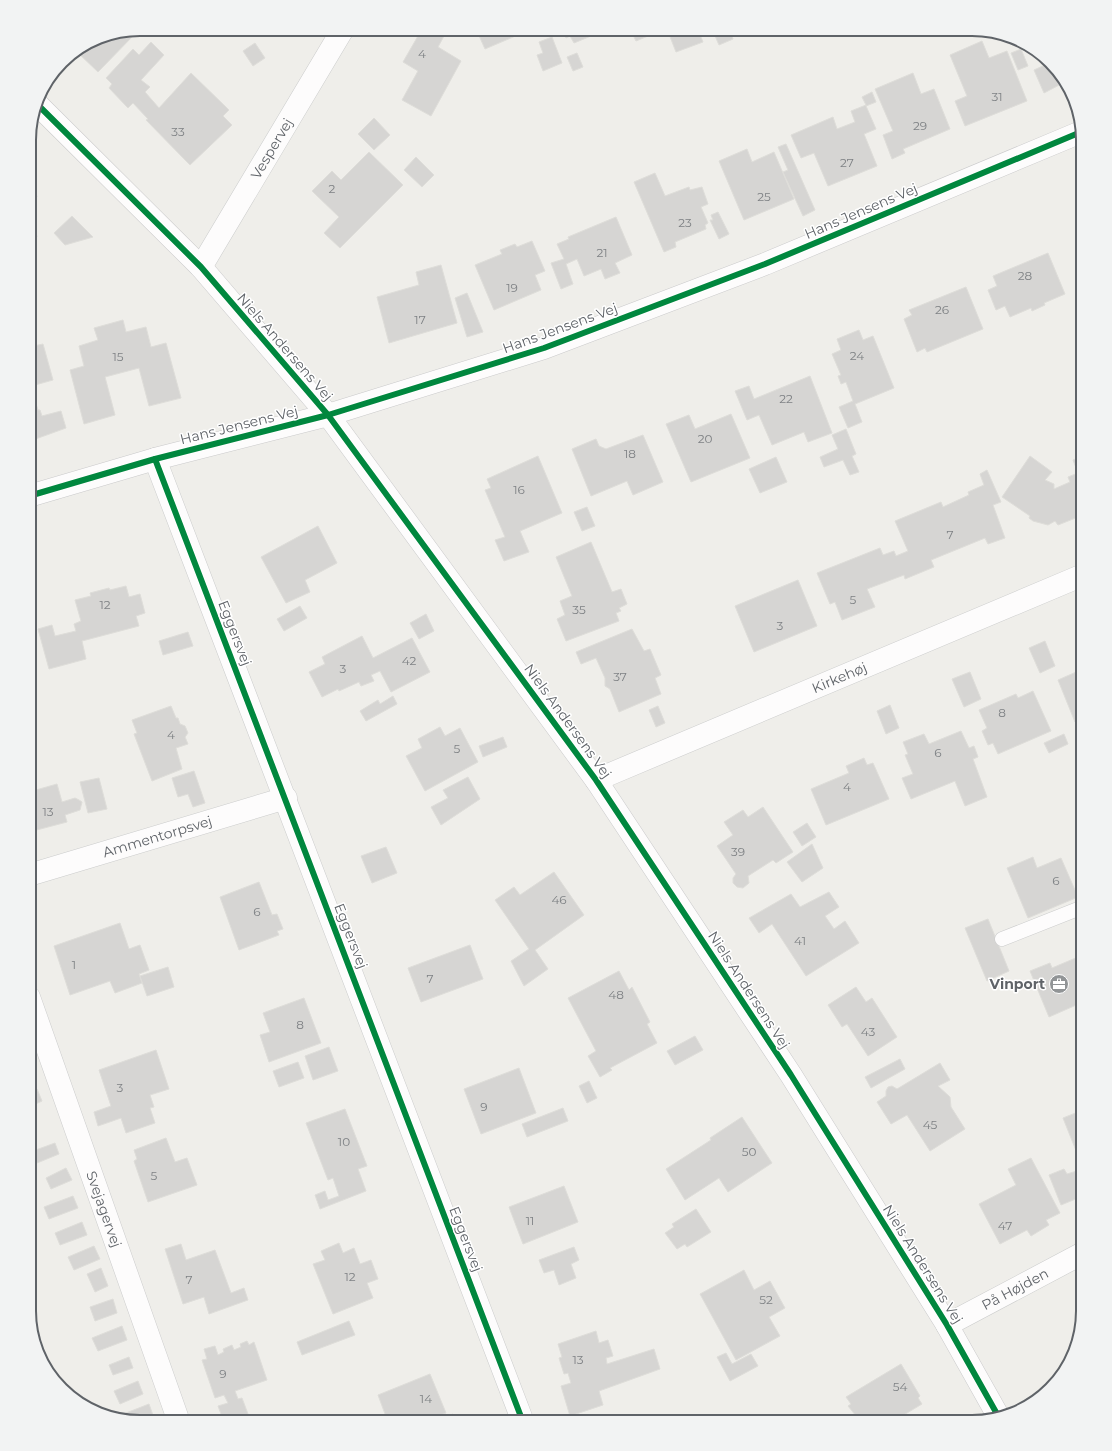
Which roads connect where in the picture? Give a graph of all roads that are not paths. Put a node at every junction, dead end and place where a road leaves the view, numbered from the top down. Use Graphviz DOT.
graph roads {
  1 [pos="339,36"];
  2 [pos="41,108"];
  3 [pos="1076,134"];
  4 [pos="201,268"];
  5 [pos="328,415"];
  6 [pos="155,459"];
  7 [pos="36,494"];
  8 [pos="1076,578"];
  9 [pos="596,780"];
  10 [pos="286,798"];
  11 [pos="36,873"];
  12 [pos="1076,910"];
  13 [pos="1002,939"];
  14 [pos="36,1017"];
  15 [pos="1076,1257"];
  16 [pos="947,1325"];
  17 [pos="996,1412"];
  18 [pos="177,1415"];
  19 [pos="520,1415"];
  1 -- 4 [label="street, Vespervej"];
  2 -- 4 [label="street, Niels Andersens Vej"];
  3 -- 5 [label="street, Hans Jensens Vej"];
  4 -- 5 [label="street, Niels Andersens Vej"];
  5 -- 6 [label="street, Hans Jensens Vej"];
  5 -- 9 [label="street, Niels Andersens Vej"];
  6 -- 7 [label="street, Hans Jensens Vej"];
  6 -- 10 [label="street, Eggersvej"];
  8 -- 9 [label="street, Kirkehøj"];
  9 -- 16 [label="street, Niels Andersens Vej"];
  10 -- 11 [label="street, Ammentorpsvej"];
  10 -- 19 [label="street, Eggersvej"];
  12 -- 13 [label="lane"];
  14 -- 18 [label="street, Svejagervej"];
  15 -- 16 [label="street, På Højden"];
  16 -- 17 [label="street, Niels Andersens Vej"];
}
